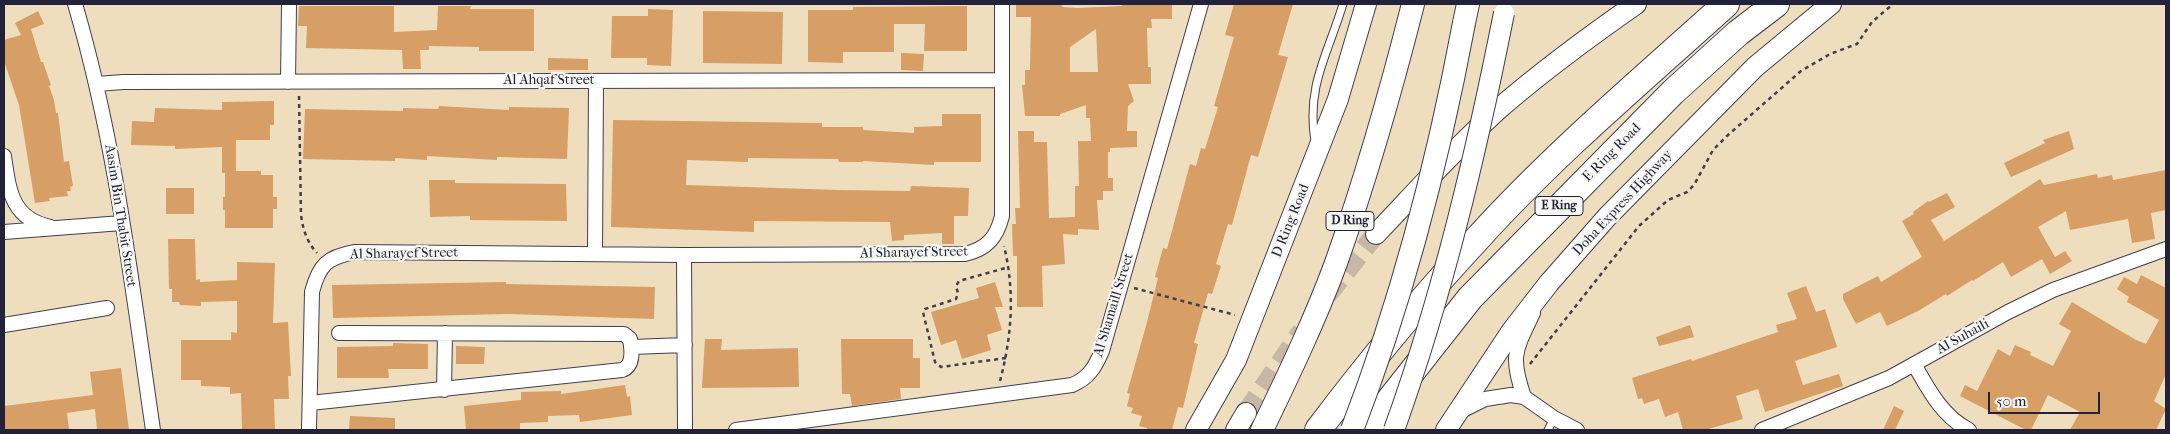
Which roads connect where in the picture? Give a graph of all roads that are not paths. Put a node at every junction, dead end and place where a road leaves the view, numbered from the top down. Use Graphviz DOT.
graph roads {
  1 [pos="76,4"];
  2 [pos="288,4"];
  3 [pos="1002,4"];
  4 [pos="1201,4"];
  5 [pos="1342,4"];
  6 [pos="1366,4"];
  7 [pos="1413,4"];
  8 [pos="1636,4"];
  9 [pos="1726,4"];
  10 [pos="1776,4"];
  11 [pos="1831,4"];
  12 [pos="1504,8"];
  13 [pos="1466,13"];
  14 [pos="1002,80"];
  15 [pos="596,81"];
  16 [pos="294,82"];
  17 [pos="97,84"];
  18 [pos="1317,155"];
  19 [pos="4,156"];
  20 [pos="10,193"];
  21 [pos="4,206"];
  22 [pos="122,223"];
  23 [pos="54,228"];
  24 [pos="4,232"];
  25 [pos="1376,234"];
  26 [pos="2166,249"];
  27 [pos="595,254"];
  28 [pos="684,255"];
  29 [pos="1549,283"];
  30 [pos="107,308"];
  31 [pos="4,325"];
  32 [pos="339,333"];
  33 [pos="445,333"];
  34 [pos="685,346"];
  35 [pos="631,348"];
  36 [pos="1914,364"];
  37 [pos="444,390"];
  38 [pos="1524,397"];
  39 [pos="310,403"];
  40 [pos="1246,413"];
  41 [pos="1551,424"];
  42 [pos="1449,425"];
  43 [pos="153,430"];
  44 [pos="309,430"];
  45 [pos="685,430"];
  46 [pos="736,430"];
  47 [pos="1196,430"];
  48 [pos="1236,430"];
  49 [pos="1262,430"];
  50 [pos="1318,430"];
  51 [pos="1352,430"];
  52 [pos="1366,430"];
  53 [pos="1394,430"];
  54 [pos="1577,430"];
  55 [pos="1762,430"];
  56 [pos="1969,430"];
  1 -- 17 [label="street, Aasim Bin Thabit Street"];
  2 -- 16 [label="street"];
  3 -- 14 [label="street"];
  4 -- 46 [label="street, Al Shamaill Street"];
  5 -- 18 [label="lane"];
  6 -- 18 [label="street, D Ring Road"];
  7 -- 49 [label="main road, D Ring"];
  8 -- 25 [label="street"];
  9 -- 50 [label="highway, E Ring"];
  10 -- 52 [label="highway, E Ring Road / E Ring"];
  11 -- 29 [label="street, Doha Express Highway"];
  12 -- 53 [label="street, bridge"];
  13 -- 51 [label="main road, bridge"];
  14 -- 15 [label="street, Al Ahqaf Street"];
  14 -- 28 [label="street, Al Sharayef Street"];
  15 -- 16 [label="street, Al Ahqaf Street"];
  15 -- 27 [label="street"];
  16 -- 17 [label="street, Al Ahqaf Street"];
  17 -- 22 [label="street, Aasim Bin Thabit Street"];
  18 -- 47 [label="street, D Ring Road"];
  19 -- 20 [label="street"];
  20 -- 21 [label="street"];
  20 -- 23 [label="street"];
  22 -- 23 [label="street"];
  22 -- 43 [label="street, Aasim Bin Thabit Street"];
  23 -- 24 [label="street"];
  26 -- 36 [label="street, Al Suhaili"];
  27 -- 28 [label="street, Al Sharayef Street"];
  27 -- 39 [label="street, Al Sharayef Street"];
  28 -- 34 [label="street"];
  29 -- 38 [label="street"];
  29 -- 42 [label="street, Doha Express Highway"];
  30 -- 31 [label="street"];
  32 -- 33 [label="street"];
  33 -- 35 [label="street"];
  33 -- 37 [label="street"];
  34 -- 35 [label="street"];
  34 -- 45 [label="street"];
  35 -- 37 [label="street"];
  36 -- 55 [label="street, Al Suhaili"];
  36 -- 56 [label="street"];
  37 -- 39 [label="street"];
  38 -- 41 [label="street"];
  38 -- 42 [label="street"];
  39 -- 44 [label="street"];
  40 -- 48 [label="street"];
  41 -- 54 [label="street"];
}
